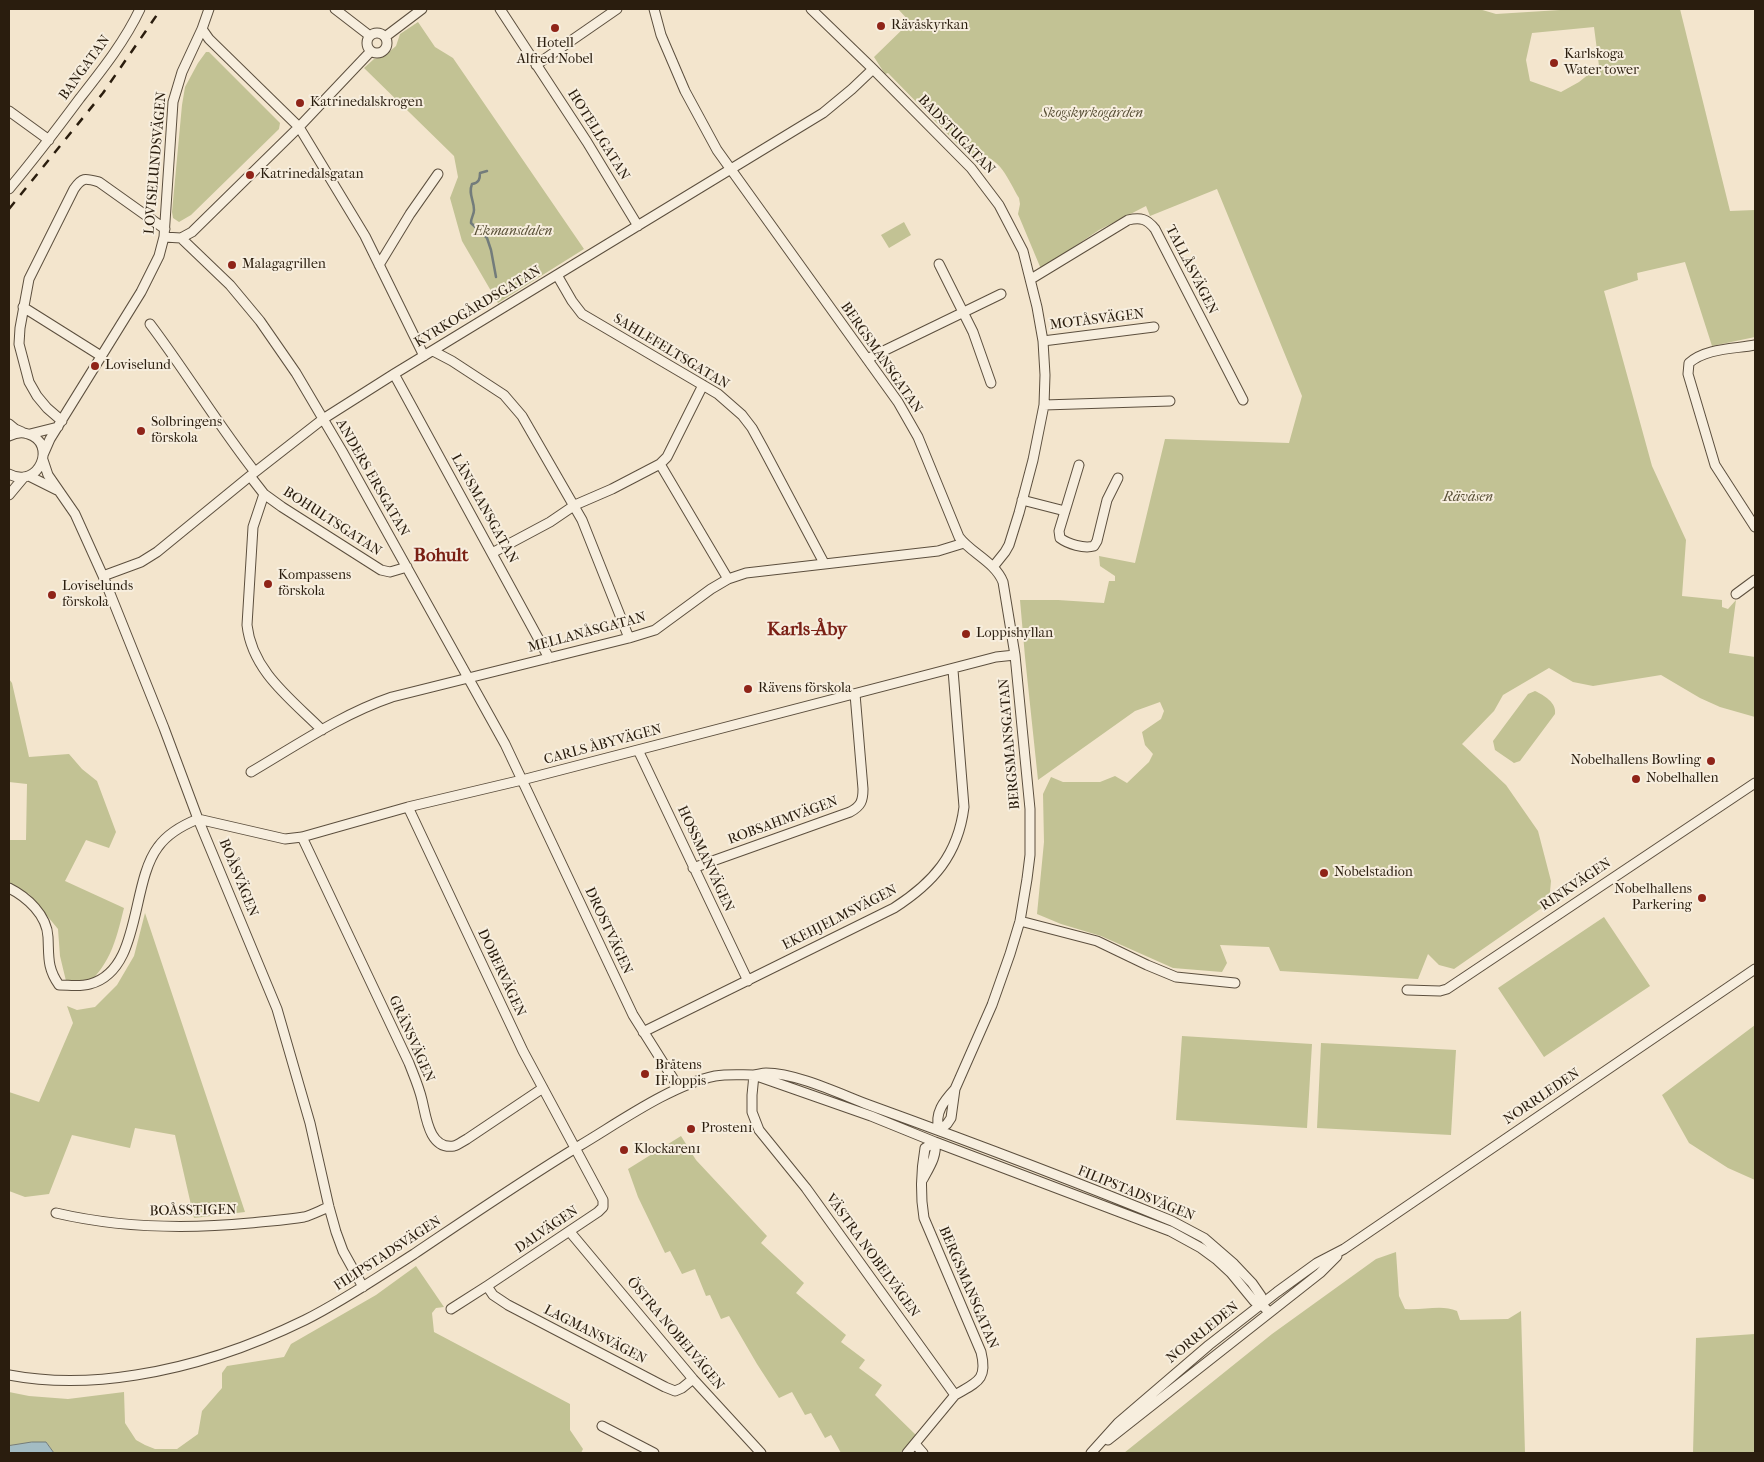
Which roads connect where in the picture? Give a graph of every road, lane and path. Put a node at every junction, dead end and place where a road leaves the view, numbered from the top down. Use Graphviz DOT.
graph roads {
  1 [pos="140,9"];
  2 [pos="209,9"];
  3 [pos="214,9"];
  4 [pos="336,9"];
  5 [pos="422,9"];
  6 [pos="500,9"];
  7 [pos="654,9"];
  8 [pos="811,9"];
  9 [pos="612,10"];
  10 [pos="202,29"];
  11 [pos="370,36"];
  12 [pos="385,37"];
  13 [pos="371,51"];
  14 [pos="536,65"];
  15 [pos="874,68"];
  16 [pos="9,111"];
  17 [pos="299,127"];
  18 [pos="49,140"];
  19 [pos="730,170"];
  20 [pos="438,174"];
  21 [pos="9,189"];
  22 [pos="638,226"];
  23 [pos="165,233"];
  24 [pos="182,238"];
  25 [pos="939,264"];
  26 [pos="379,265"];
  27 [pos="557,275"];
  28 [pos="1030,279"];
  29 [pos="1000,294"];
  30 [pos="23,307"];
  31 [pos="962,311"];
  32 [pos="150,324"];
  33 [pos="1154,327"];
  34 [pos="1043,341"];
  35 [pos="1755,345"];
  36 [pos="433,351"];
  37 [pos="101,356"];
  38 [pos="424,356"];
  39 [pos="867,359"];
  40 [pos="394,374"];
  41 [pos="991,383"];
  42 [pos="703,385"];
  43 [pos="1243,400"];
  44 [pos="1170,401"];
  45 [pos="1044,405"];
  46 [pos="323,419"];
  47 [pos="60,423"];
  48 [pos="9,424"];
  49 [pos="26,433"];
  50 [pos="9,436"];
  51 [pos="43,458"];
  52 [pos="660,464"];
  53 [pos="1079,465"];
  54 [pos="9,474"];
  55 [pos="252,474"];
  56 [pos="26,476"];
  57 [pos="1118,478"];
  58 [pos="57,490"];
  59 [pos="264,494"];
  60 [pos="9,495"];
  61 [pos="1022,500"];
  62 [pos="575,505"];
  63 [pos="1064,511"];
  64 [pos="1755,527"];
  65 [pos="964,543"];
  66 [pos="492,553"];
  67 [pos="824,563"];
  68 [pos="407,567"];
  69 [pos="993,567"];
  70 [pos="103,576"];
  71 [pos="728,579"];
  72 [pos="1755,580"];
  73 [pos="1736,594"];
  74 [pos="630,638"];
  75 [pos="1015,655"];
  76 [pos="549,658"];
  77 [pos="953,670"];
  78 [pos="468,678"];
  79 [pos="855,694"];
  80 [pos="322,730"];
  81 [pos="638,750"];
  82 [pos="251,772"];
  83 [pos="522,780"];
  84 [pos="1755,782"];
  85 [pos="408,807"];
  86 [pos="198,819"];
  87 [pos="302,837"];
  88 [pos="693,868"];
  89 [pos="9,888"];
  90 [pos="1020,921"];
  91 [pos="1755,969"];
  92 [pos="748,981"];
  93 [pos="1236,984"];
  94 [pos="1407,990"];
  95 [pos="643,1032"];
  96 [pos="754,1075"];
  97 [pos="543,1088"];
  98 [pos="679,1088"];
  99 [pos="939,1130"];
  100 [pos="934,1142"];
  101 [pos="575,1149"];
  102 [pos="329,1207"];
  103 [pos="56,1213"];
  104 [pos="570,1232"];
  105 [pos="1344,1248"];
  106 [pos="487,1286"];
  107 [pos="363,1287"];
  108 [pos="1261,1304"];
  109 [pos="450,1309"];
  110 [pos="1269,1312"];
  111 [pos="9,1375"];
  112 [pos="693,1379"];
  113 [pos="955,1395"];
  114 [pos="602,1426"];
  115 [pos="916,1445"];
  116 [pos="654,1453"];
  117 [pos="761,1453"];
  118 [pos="907,1453"];
  119 [pos="923,1453"];
  120 [pos="1091,1453"];
  1 -- 18 [label="street, BANGATAN"];
  2 -- 10 [label="street, LOVISELUNDSVÄGEN"];
  3 -- 10 [label="street, LOVISELUNDSVÄGEN"];
  4 -- 11 [label="street"];
  5 -- 12 [label="street"];
  6 -- 14 [label="street, HOTELLGATAN"];
  7 -- 19 [label="street, BERGSMANSGATAN"];
  8 -- 15 [label="street, BADSTUGATAN"];
  9 -- 14 [label="street"];
  10 -- 17 [label="street"];
  10 -- 23 [label="street, LOVISELUNDSVÄGEN"];
  11 -- 12 [label="street"];
  11 -- 13 [label="street"];
  12 -- 13 [label="street"];
  13 -- 17 [label="street"];
  14 -- 22 [label="street, HOTELLGATAN"];
  15 -- 19 [label="street, KYRKOGÅRDSGATAN"];
  15 -- 28 [label="street, BADSTUGATAN"];
  16 -- 18 [label="street"];
  17 -- 24 [label="street"];
  17 -- 26 [label="street"];
  18 -- 21 [label="street, BANGATAN"];
  19 -- 22 [label="street, KYRKOGÅRDSGATAN"];
  19 -- 39 [label="street, BERGSMANSGATAN"];
  20 -- 26 [label="street"];
  22 -- 27 [label="street, KYRKOGÅRDSGATAN"];
  23 -- 24 [label="street"];
  23 -- 30 [label="street"];
  23 -- 37 [label="street, LOVISELUNDSVÄGEN"];
  24 -- 46 [label="street, ANDERS ERSGATAN"];
  25 -- 31 [label="street"];
  26 -- 38 [label="street"];
  27 -- 36 [label="street, KYRKOGÅRDSGATAN"];
  27 -- 42 [label="street, SAHLEFELTSGATAN"];
  28 -- 34 [label="street, BADSTUGATAN"];
  28 -- 43 [label="street, TALLÅSVÄGEN"];
  29 -- 31 [label="street"];
  30 -- 37 [label="street"];
  30 -- 47 [label="street"];
  31 -- 39 [label="street"];
  31 -- 41 [label="street"];
  32 -- 55 [label="street, BOHULTSGATAN"];
  33 -- 34 [label="street, MOTÅSVÄGEN"];
  34 -- 45 [label="street, BADSTUGATAN"];
  35 -- 64 [label="street"];
  36 -- 38 [label="street, KYRKOGÅRDSGATAN"];
  36 -- 62 [label="street"];
  37 -- 47 [label="street, LOVISELUNDSVÄGEN"];
  38 -- 40 [label="street, KYRKOGÅRDSGATAN"];
  39 -- 65 [label="street, BERGSMANSGATAN"];
  40 -- 46 [label="street, KYRKOGÅRDSGATAN"];
  40 -- 66 [label="street, LÄNSMANSGATAN"];
  42 -- 52 [label="street"];
  42 -- 67 [label="street, SAHLEFELTSGATAN"];
  44 -- 45 [label="street"];
  45 -- 61 [label="street, BADSTUGATAN"];
  46 -- 55 [label="street, KYRKOGÅRDSGATAN"];
  46 -- 68 [label="street, ANDERS ERSGATAN"];
  47 -- 49 [label="street"];
  47 -- 51 [label="street, LOVISELUNDSVÄGEN"];
  48 -- 49 [label="street"];
  49 -- 50 [label="street"];
  49 -- 51 [label="street, BOÅSVÄGEN"];
  51 -- 56 [label="street, LOVISELUNDSVÄGEN"];
  51 -- 58 [label="street, BOÅSVÄGEN"];
  52 -- 62 [label="street"];
  52 -- 71 [label="street"];
  53 -- 63 [label="street"];
  54 -- 56 [label="street, BOÅSVÄGEN"];
  55 -- 59 [label="street, BOHULTSGATAN"];
  55 -- 70 [label="street, KYRKOGÅRDSGATAN"];
  56 -- 58 [label="street, BOÅSVÄGEN"];
  56 -- 60 [label="street, LOVISELUNDSVÄGEN"];
  57 -- 63 [label="street"];
  58 -- 70 [label="street, BOÅSVÄGEN"];
  59 -- 68 [label="street, BOHULTSGATAN"];
  59 -- 80 [label="street"];
  61 -- 63 [label="street"];
  61 -- 69 [label="street, BADSTUGATAN"];
  62 -- 66 [label="street"];
  62 -- 74 [label="street"];
  65 -- 67 [label="street, MELLANÅSGATAN"];
  65 -- 69 [label="street, BERGSMANSGATAN"];
  66 -- 76 [label="street, LÄNSMANSGATAN"];
  67 -- 71 [label="street, MELLANÅSGATAN"];
  68 -- 78 [label="street, ANDERS ERSGATAN"];
  69 -- 75 [label="street, BERGSMANSGATAN"];
  70 -- 86 [label="street, BOÅSVÄGEN"];
  71 -- 74 [label="street, MELLANÅSGATAN"];
  72 -- 73 [label="street"];
  74 -- 76 [label="street, MELLANÅSGATAN"];
  75 -- 77 [label="street, CARLS ÅBYVÄGEN"];
  75 -- 90 [label="street, BERGSMANSGATAN"];
  76 -- 78 [label="street, MELLANÅSGATAN"];
  77 -- 79 [label="street, CARLS ÅBYVÄGEN"];
  77 -- 92 [label="street, EKEHJELMSVÄGEN"];
  78 -- 80 [label="street, MELLANÅSGATAN"];
  78 -- 83 [label="street, ANDERS ERSGATAN"];
  79 -- 81 [label="street, CARLS ÅBYVÄGEN"];
  79 -- 88 [label="street, ROBSAHMVÄGEN"];
  80 -- 82 [label="street, MELLANÅSGATAN"];
  81 -- 83 [label="street, CARLS ÅBYVÄGEN"];
  81 -- 88 [label="street, HOSSMANVÄGEN"];
  83 -- 85 [label="street, CARLS ÅBYVÄGEN"];
  83 -- 95 [label="street, DROSTVÄGEN"];
  84 -- 94 [label="street, RINKVÄGEN"];
  85 -- 87 [label="street, CARLS ÅBYVÄGEN"];
  85 -- 97 [label="street, DOBERVÄGEN"];
  86 -- 87 [label="street, CARLS ÅBYVÄGEN"];
  86 -- 89 [label="street"];
  86 -- 102 [label="street, BOÅSVÄGEN"];
  87 -- 97 [label="street, GRÄNSVÄGEN"];
  88 -- 92 [label="street, HOSSMANVÄGEN"];
  90 -- 93 [label="street"];
  90 -- 99 [label="street, BERGSMANSGATAN"];
  91 -- 105 [label="street, NORRLEDEN"];
  92 -- 95 [label="street, EKEHJELMSVÄGEN"];
  95 -- 98 [label="street, DROSTVÄGEN"];
  96 -- 98 [label="street, FILIPSTADSVÄGEN"];
  96 -- 99 [label="street, FILIPSTADSVÄGEN"];
  96 -- 100 [label="street, FILIPSTADSVÄGEN"];
  96 -- 113 [label="street, VÄSTRA NOBELVÄGEN"];
  97 -- 101 [label="street, DOBERVÄGEN"];
  98 -- 101 [label="street, FILIPSTADSVÄGEN"];
  99 -- 100 [label="street, BERGSMANSGATAN"];
  99 -- 108 [label="street, FILIPSTADSVÄGEN"];
  100 -- 108 [label="street, FILIPSTADSVÄGEN"];
  100 -- 113 [label="street, BERGSMANSGATAN"];
  101 -- 104 [label="street, DALVÄGEN"];
  101 -- 107 [label="street, FILIPSTADSVÄGEN"];
  102 -- 103 [label="street, BOÅSSTIGEN"];
  102 -- 107 [label="street, BOÅSVÄGEN"];
  104 -- 106 [label="street, DALVÄGEN"];
  104 -- 112 [label="street, ÖSTRA NOBELVÄGEN"];
  105 -- 108 [label="street, NORRLEDEN"];
  105 -- 110 [label="street, NORRLEDEN"];
  106 -- 109 [label="street, DALVÄGEN"];
  106 -- 112 [label="street, LAGMANSVÄGEN"];
  107 -- 111 [label="street, FILIPSTADSVÄGEN"];
  108 -- 110 [label="street"];
  108 -- 120 [label="street, NORRLEDEN"];
  110 -- 120 [label="street, NORRLEDEN"];
  112 -- 117 [label="street, ÖSTRA NOBELVÄGEN"];
  113 -- 115 [label="street"];
  114 -- 116 [label="street"];
  115 -- 118 [label="street"];
  115 -- 119 [label="street"];
}
